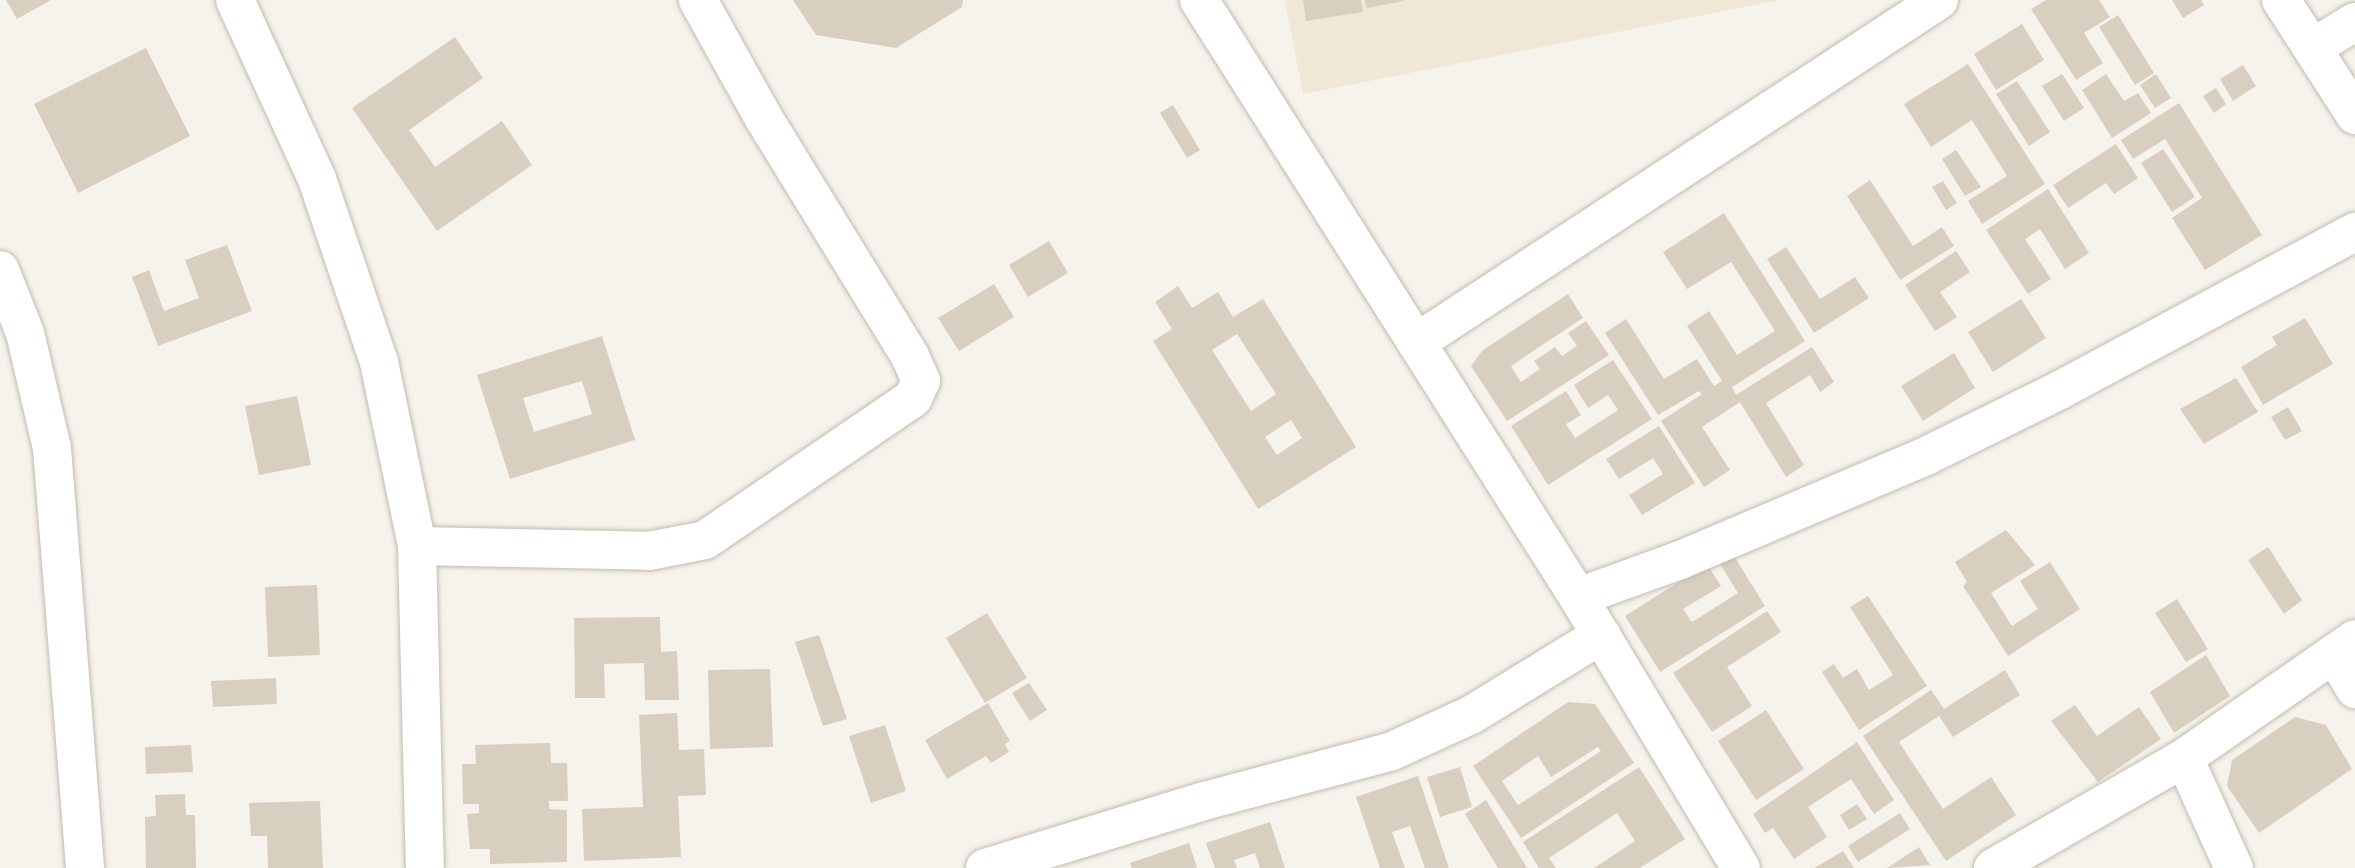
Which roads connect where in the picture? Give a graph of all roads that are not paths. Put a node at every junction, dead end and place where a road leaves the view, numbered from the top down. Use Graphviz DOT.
graph roads {
  1 [pos="235,0"];
  2 [pos="698,0"];
  3 [pos="1199,0"];
  4 [pos="1940,0"];
  5 [pos="2281,0"];
  6 [pos="2355,22"];
  7 [pos="2312,48"];
  8 [pos="2355,115"];
  9 [pos="2355,232"];
  10 [pos="0,270"];
  11 [pos="1417,342"];
  12 [pos="417,546"];
  13 [pos="1578,597"];
  14 [pos="1601,635"];
  15 [pos="2344,647"];
  16 [pos="2355,689"];
  17 [pos="2184,758"];
  18 [pos="85,868"];
  19 [pos="425,868"];
  20 [pos="985,868"];
  21 [pos="1741,868"];
  22 [pos="1993,868"];
  23 [pos="2234,868"];
  1 -- 12 [label="street"];
  2 -- 12 [label="street"];
  3 -- 11 [label="street"];
  4 -- 11 [label="street"];
  5 -- 7 [label="street"];
  6 -- 7 [label="street"];
  7 -- 8 [label="street"];
  9 -- 13 [label="street"];
  10 -- 18 [label="street"];
  11 -- 13 [label="street"];
  12 -- 19 [label="street"];
  13 -- 14 [label="street"];
  14 -- 20 [label="street"];
  14 -- 21 [label="street"];
  15 -- 16 [label="street"];
  15 -- 17 [label="street"];
  17 -- 22 [label="street"];
  17 -- 23 [label="street"];
}
